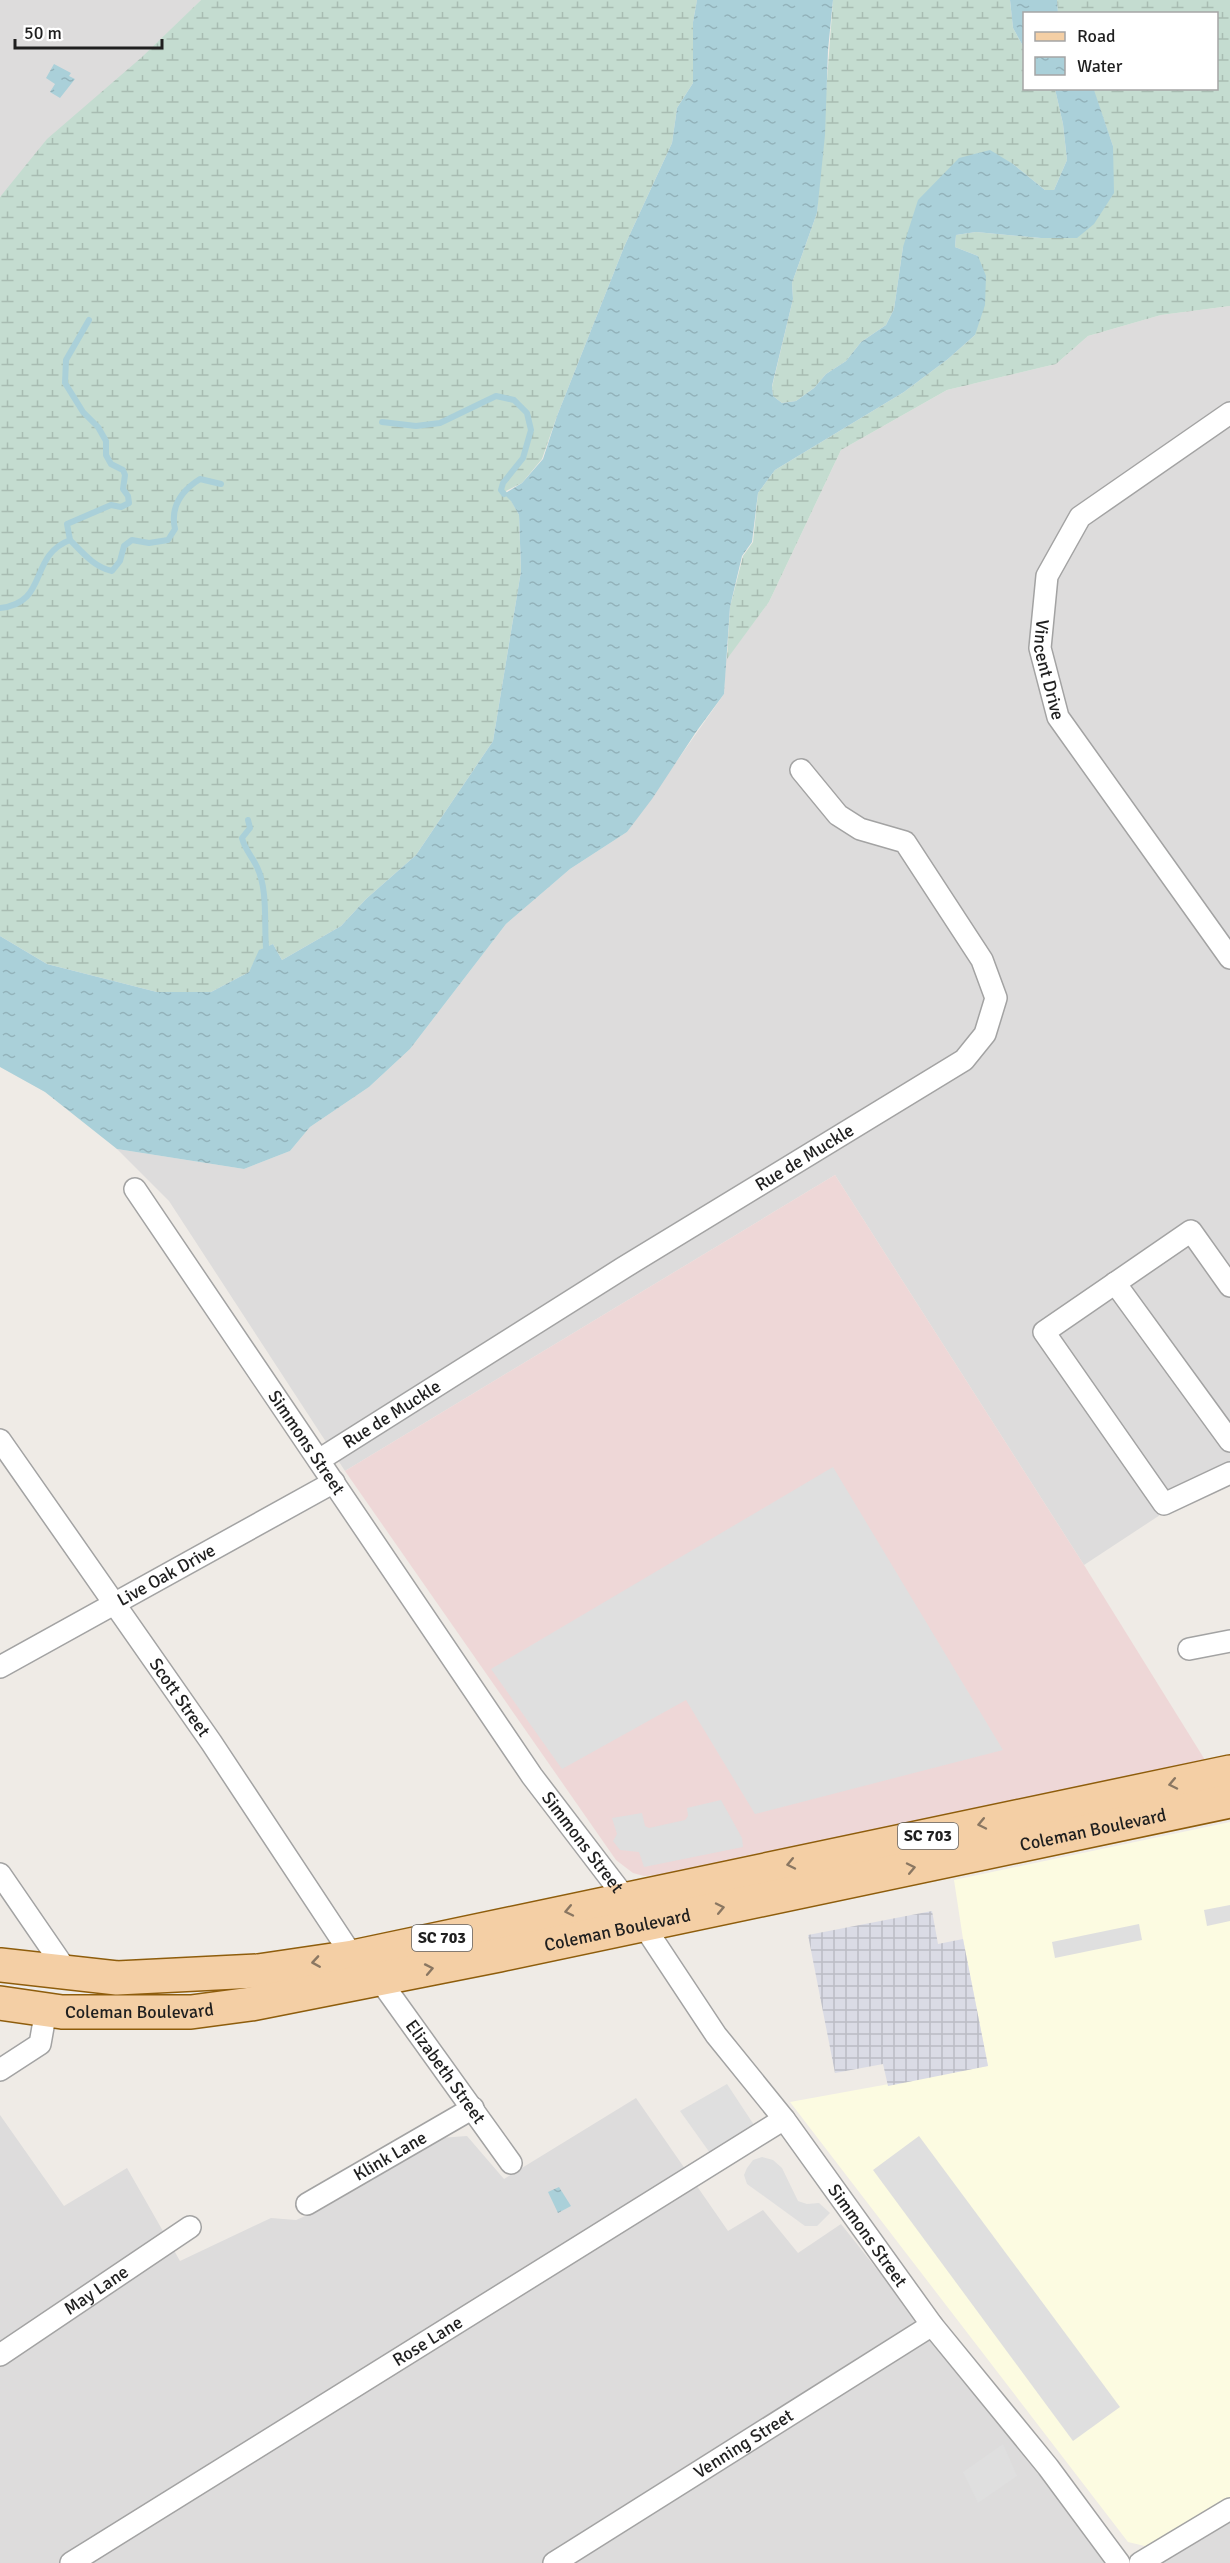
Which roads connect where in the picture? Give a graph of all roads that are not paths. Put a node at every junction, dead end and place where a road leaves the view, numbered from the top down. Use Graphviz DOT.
graph roads {
  1 [pos="1230,413"];
  2 [pos="801,770"];
  3 [pos="1230,958"];
  4 [pos="135,1189"];
  5 [pos="1115,1283"];
  6 [pos="1230,1286"];
  7 [pos="0,1440"];
  8 [pos="1230,1441"];
  9 [pos="319,1460"];
  10 [pos="1230,1473"];
  11 [pos="334,1482"];
  12 [pos="112,1603"];
  13 [pos="1230,1641"];
  14 [pos="1189,1648"];
  15 [pos="0,1667"];
  16 [pos="1230,1772"];
  17 [pos="1230,1790"];
  18 [pos="1230,1801"];
  19 [pos="1156,1817"];
  20 [pos="0,1874"];
  21 [pos="634,1912"];
  22 [pos="353,1957"];
  23 [pos="0,1965"];
  24 [pos="258,1971"];
  25 [pos="60,1972"];
  26 [pos="379,1979"];
  27 [pos="0,1988"];
  28 [pos="0,2003"];
  29 [pos="46,2010"];
  30 [pos="91,2012"];
  31 [pos="0,2070"];
  32 [pos="473,2108"];
  33 [pos="783,2119"];
  34 [pos="511,2163"];
  35 [pos="307,2204"];
  36 [pos="190,2227"];
  37 [pos="932,2325"];
  38 [pos="0,2355"];
  39 [pos="1230,2509"];
  40 [pos="71,2563"];
  41 [pos="555,2563"];
  42 [pos="1119,2563"];
  43 [pos="1140,2563"];
  1 -- 3 [label="street, Vincent Drive"];
  2 -- 9 [label="street, Rue de Muckle"];
  4 -- 9 [label="street, Simmons Street"];
  5 -- 6 [label="street"];
  5 -- 8 [label="street"];
  5 -- 10 [label="street"];
  7 -- 12 [label="street, Scott Street"];
  9 -- 11 [label="street, Simmons Street"];
  11 -- 12 [label="street, Live Oak Drive"];
  11 -- 21 [label="street, Simmons Street"];
  12 -- 15 [label="street, Live Oak Drive"];
  12 -- 22 [label="street, Scott Street"];
  13 -- 14 [label="street"];
  16 -- 21 [label="main road, Coleman Boulevard / SC 703, one-way"];
  17 -- 19 [label="main road"];
  18 -- 19 [label="main road, Coleman Boulevard / SC 703"];
  21 -- 19 [label="main road, Coleman Boulevard / SC 703, one-way"];
  20 -- 25 [label="street"];
  21 -- 22 [label="main road, Coleman Boulevard / SC 703, one-way"];
  26 -- 21 [label="main road, Coleman Boulevard / SC 703, one-way"];
  21 -- 33 [label="street, Simmons Street"];
  22 -- 24 [label="main road, Coleman Boulevard / SC 703, one-way"];
  23 -- 25 [label="main road, Coleman Boulevard / SC 703"];
  24 -- 25 [label="main road, Coleman Boulevard / SC 703"];
  24 -- 30 [label="main road"];
  25 -- 27 [label="main road"];
  26 -- 30 [label="main road, Coleman Boulevard / SC 703"];
  26 -- 32 [label="street, Elizabeth Street"];
  28 -- 29 [label="main road, Coleman Boulevard / SC 703"];
  29 -- 30 [label="main road, Coleman Boulevard / SC 703"];
  29 -- 31 [label="street"];
  32 -- 34 [label="street, Elizabeth Street"];
  32 -- 35 [label="street, Klink Lane"];
  33 -- 37 [label="street, Simmons Street"];
  33 -- 40 [label="street, Rose Lane"];
  36 -- 38 [label="street, May Lane"];
  37 -- 41 [label="street, Venning Street"];
  37 -- 42 [label="street, Simmons Street"];
  39 -- 43 [label="street"];
}
